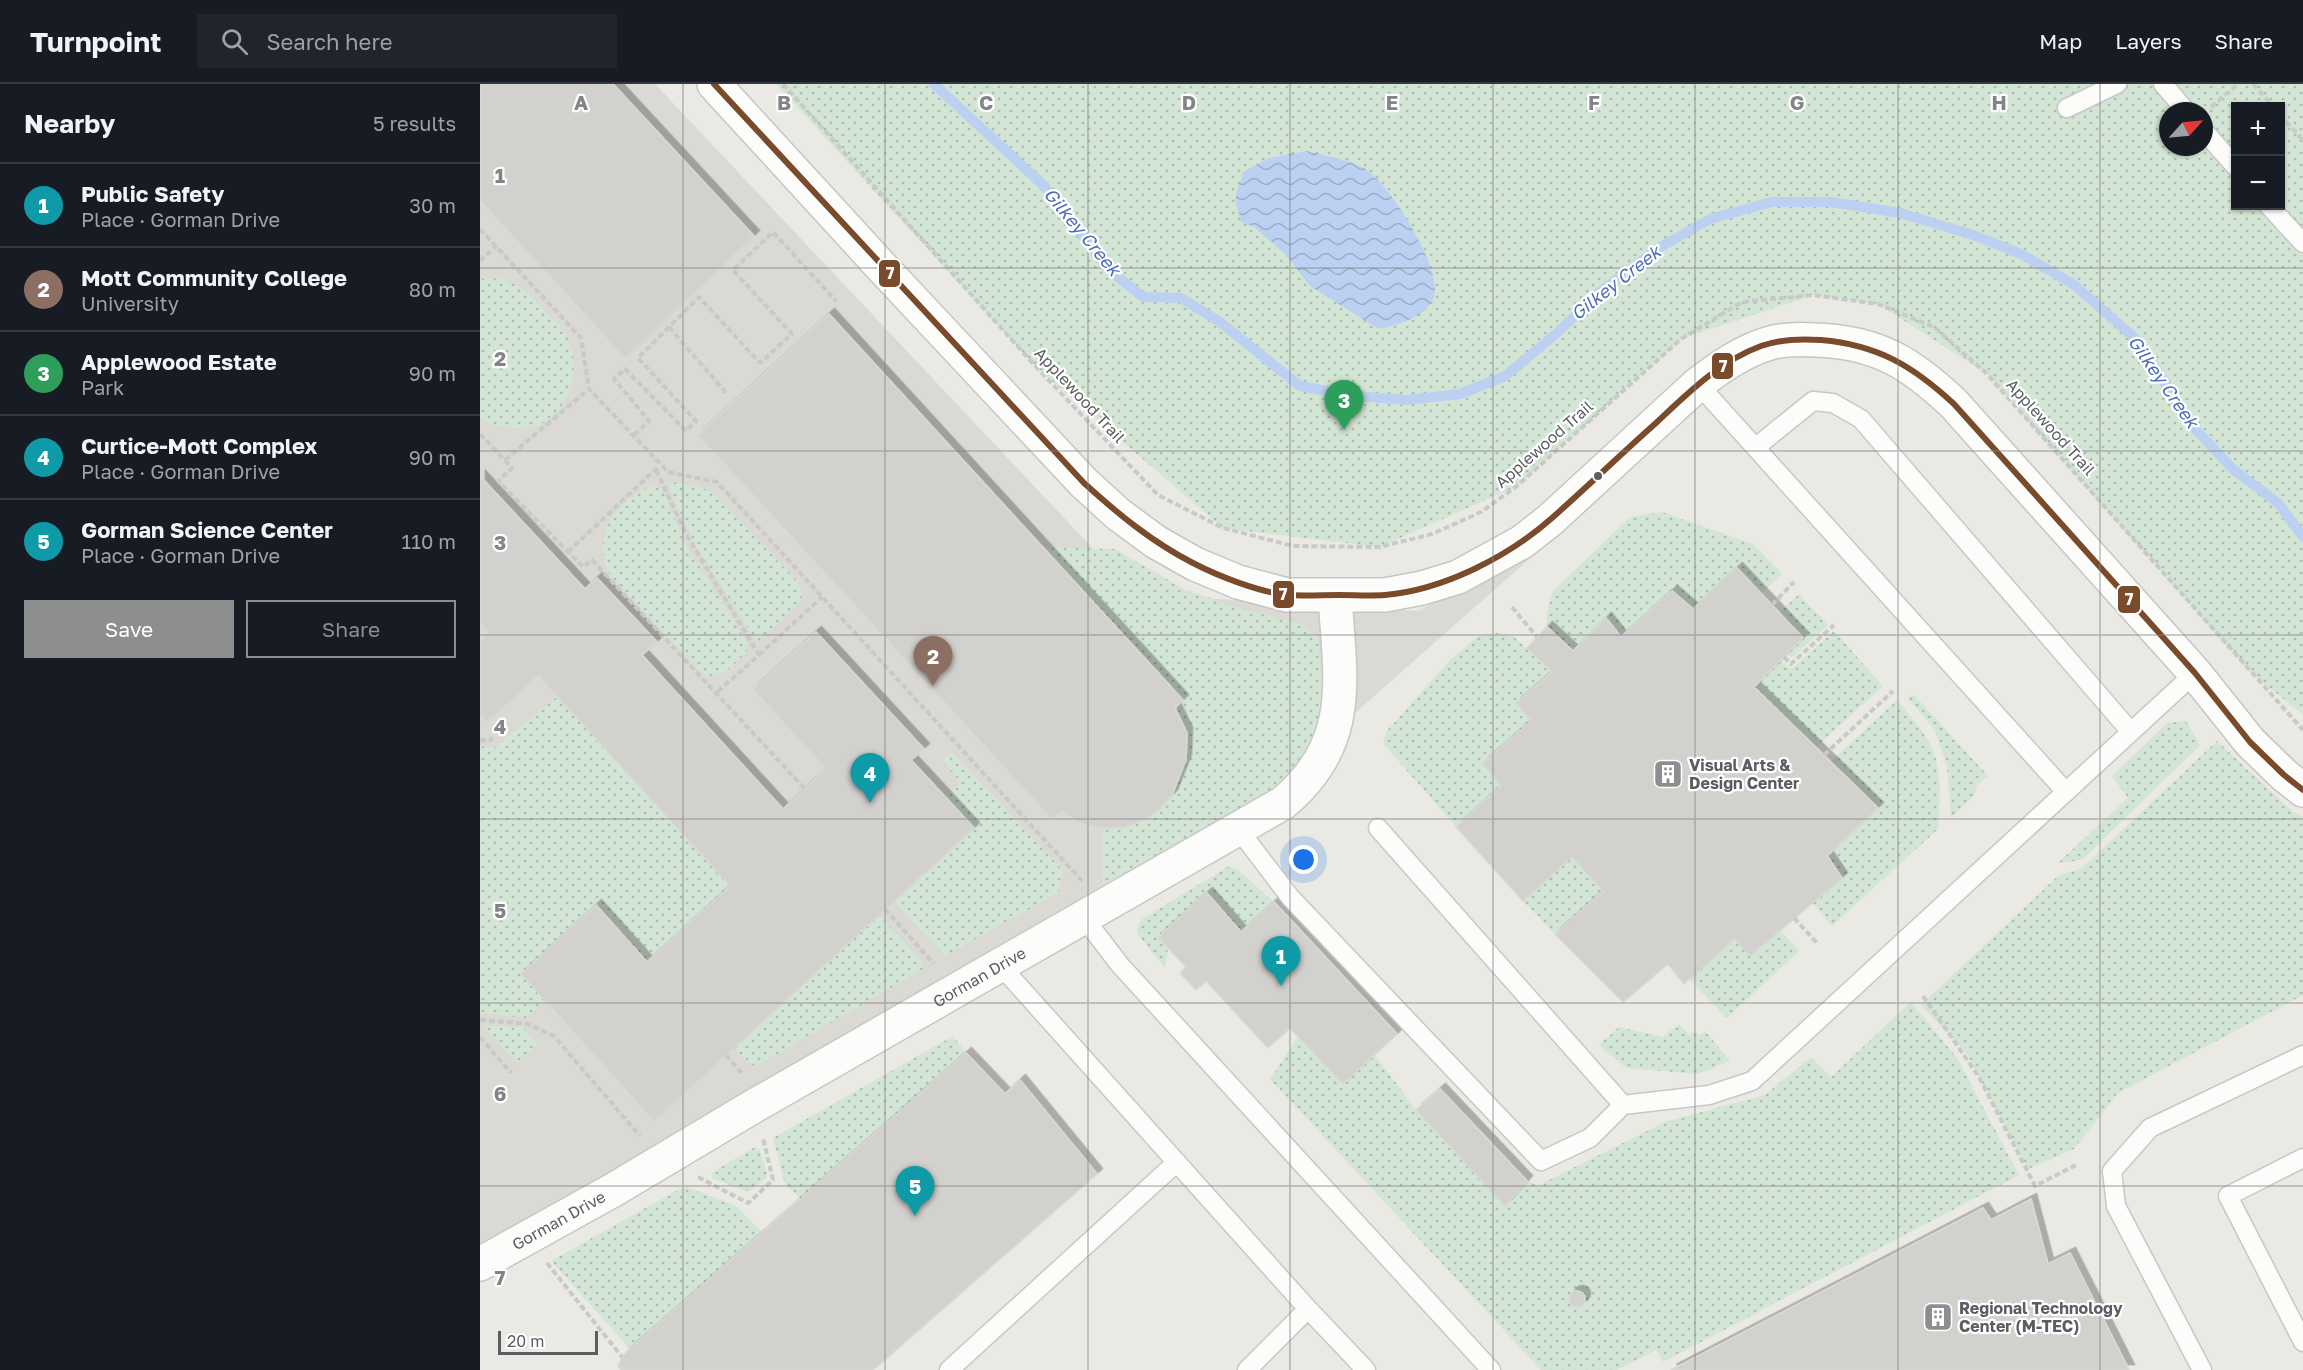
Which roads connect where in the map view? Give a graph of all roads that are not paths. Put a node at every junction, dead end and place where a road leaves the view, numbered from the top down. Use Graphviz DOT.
graph roads {
  1 [pos="714,84"];
  2 [pos="2117,84"];
  3 [pos="2163,84"];
  4 [pos="2178,102"];
  5 [pos="2067,108"];
  6 [pos="2213,141"];
  7 [pos="2231,162"];
  8 [pos="2273,210"];
  9 [pos="2303,243"];
  10 [pos="1698,384"];
  11 [pos="1756,447"];
  12 [pos="1335,597"];
  13 [pos="2195,673"];
  14 [pos="2131,732"];
  15 [pos="2303,790"];
  16 [pos="2066,792"];
  17 [pos="1378,828"];
  18 [pos="1239,830"];
  19 [pos="1086,902"];
  20 [pos="1000,965"];
  21 [pos="2303,1055"];
  22 [pos="1623,1105"];
  23 [pos="2303,1158"];
  24 [pos="1178,1161"];
  25 [pos="480,1264"];
  26 [pos="1308,1308"];
  27 [pos="2303,1342"];
  28 [pos="949,1370"];
  29 [pos="1247,1370"];
  30 [pos="1366,1370"];
  31 [pos="1491,1370"];
  32 [pos="2202,1370"];
  1 -- 12 [label="street"];
  2 -- 5 [label="lane"];
  3 -- 4 [label="lane"];
  6 -- 7 [label="lane"];
  8 -- 9 [label="lane"];
  10 -- 11 [label="lane"];
  10 -- 12 [label="street"];
  10 -- 13 [label="street"];
  11 -- 14 [label="lane"];
  11 -- 16 [label="lane"];
  12 -- 18 [label="street, Gorman Drive"];
  13 -- 14 [label="lane"];
  13 -- 15 [label="street"];
  14 -- 16 [label="lane"];
  16 -- 22 [label="lane"];
  17 -- 22 [label="lane"];
  18 -- 19 [label="street, Gorman Drive"];
  18 -- 22 [label="lane"];
  19 -- 20 [label="street, Gorman Drive"];
  19 -- 31 [label="lane"];
  20 -- 24 [label="lane"];
  20 -- 25 [label="street, Gorman Drive"];
  21 -- 32 [label="lane"];
  23 -- 27 [label="lane"];
  24 -- 26 [label="lane"];
  24 -- 28 [label="lane"];
  26 -- 29 [label="lane"];
  26 -- 30 [label="lane"];
}
